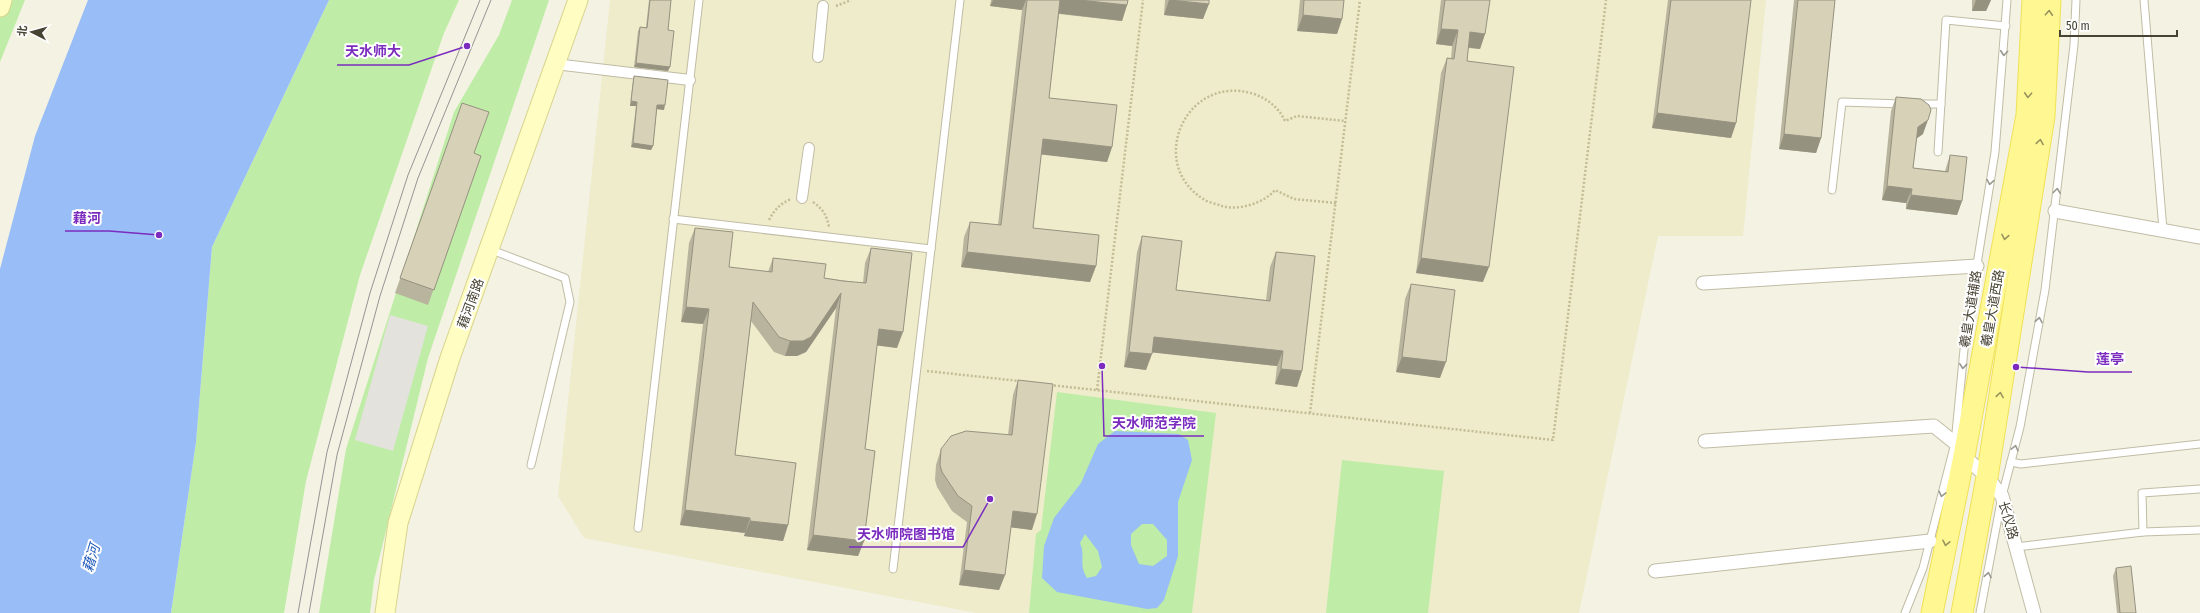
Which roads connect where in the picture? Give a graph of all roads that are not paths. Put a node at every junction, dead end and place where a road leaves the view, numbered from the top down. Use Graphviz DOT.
graph roads {
  1 [pos="2,0"];
  2 [pos="578,0"];
  3 [pos="699,0"];
  4 [pos="960,0"];
  5 [pos="2007,0"];
  6 [pos="2033,0"];
  7 [pos="2050,0"];
  8 [pos="2076,0"];
  9 [pos="2144,0"];
  10 [pos="823,6"];
  11 [pos="0,7"];
  12 [pos="2006,26"];
  13 [pos="818,57"];
  14 [pos="554,64"];
  15 [pos="690,80"];
  16 [pos="1941,104"];
  17 [pos="809,148"];
  18 [pos="1938,152"];
  19 [pos="1832,190"];
  20 [pos="802,198"];
  21 [pos="2054,211"];
  22 [pos="673,219"];
  23 [pos="2163,230"];
  24 [pos="2200,237"];
  25 [pos="489,249"];
  26 [pos="931,249"];
  27 [pos="1977,266"];
  28 [pos="1703,283"];
  29 [pos="1705,441"];
  30 [pos="2200,444"];
  31 [pos="1960,450"];
  32 [pos="2011,462"];
  33 [pos="531,465"];
  34 [pos="1987,477"];
  35 [pos="2200,489"];
  36 [pos="2002,496"];
  37 [pos="638,528"];
  38 [pos="2200,530"];
  39 [pos="2142,532"];
  40 [pos="1930,541"];
  41 [pos="2016,547"];
  42 [pos="893,569"];
  43 [pos="1655,571"];
  44 [pos="385,613"];
  45 [pos="1905,613"];
  46 [pos="1932,613"];
  47 [pos="1962,613"];
  48 [pos="1980,613"];
  49 [pos="2034,613"];
  1 -- 11 [label="main road"];
  2 -- 14 [label="main road, 藉河南路"];
  3 -- 15 [label="lane"];
  4 -- 26 [label="lane"];
  5 -- 12 [label="lane, 羲皇大道辅路"];
  6 -- 31 [label="main road, 羲皇大道西路, one-way"];
  34 -- 7 [label="main road, 羲皇大道西路, one-way"];
  21 -- 8 [label="lane, one-way"];
  9 -- 23 [label="lane"];
  10 -- 13 [label="street"];
  12 -- 16 [label="lane"];
  12 -- 27 [label="lane, 羲皇大道辅路, one-way"];
  14 -- 15 [label="street"];
  14 -- 25 [label="main road, 藉河南路"];
  15 -- 22 [label="lane"];
  16 -- 18 [label="lane"];
  16 -- 19 [label="lane"];
  17 -- 20 [label="street"];
  21 -- 23 [label="street"];
  32 -- 21 [label="lane, one-way"];
  22 -- 26 [label="lane"];
  22 -- 37 [label="lane"];
  23 -- 24 [label="street"];
  25 -- 33 [label="lane"];
  25 -- 44 [label="main road, 藉河南路"];
  26 -- 42 [label="lane"];
  27 -- 28 [label="street"];
  27 -- 31 [label="lane, 羲皇大道辅路, one-way"];
  29 -- 31 [label="street, 长仪路"];
  30 -- 32 [label="lane"];
  31 -- 34 [label="street, 长仪路"];
  31 -- 40 [label="lane, 羲皇大道辅路, one-way"];
  31 -- 46 [label="main road, 羲皇大道西路, one-way"];
  32 -- 36 [label="lane"];
  34 -- 36 [label="street, 长仪路"];
  34 -- 47 [label="main road, 羲皇大道西路"];
  35 -- 39 [label="lane"];
  36 -- 41 [label="street, 长仪路"];
  48 -- 36 [label="lane, one-way"];
  38 -- 39 [label="lane"];
  39 -- 41 [label="lane"];
  40 -- 43 [label="street"];
  40 -- 45 [label="lane, 羲皇大道辅路"];
  41 -- 49 [label="street, 长仪路"];
}
